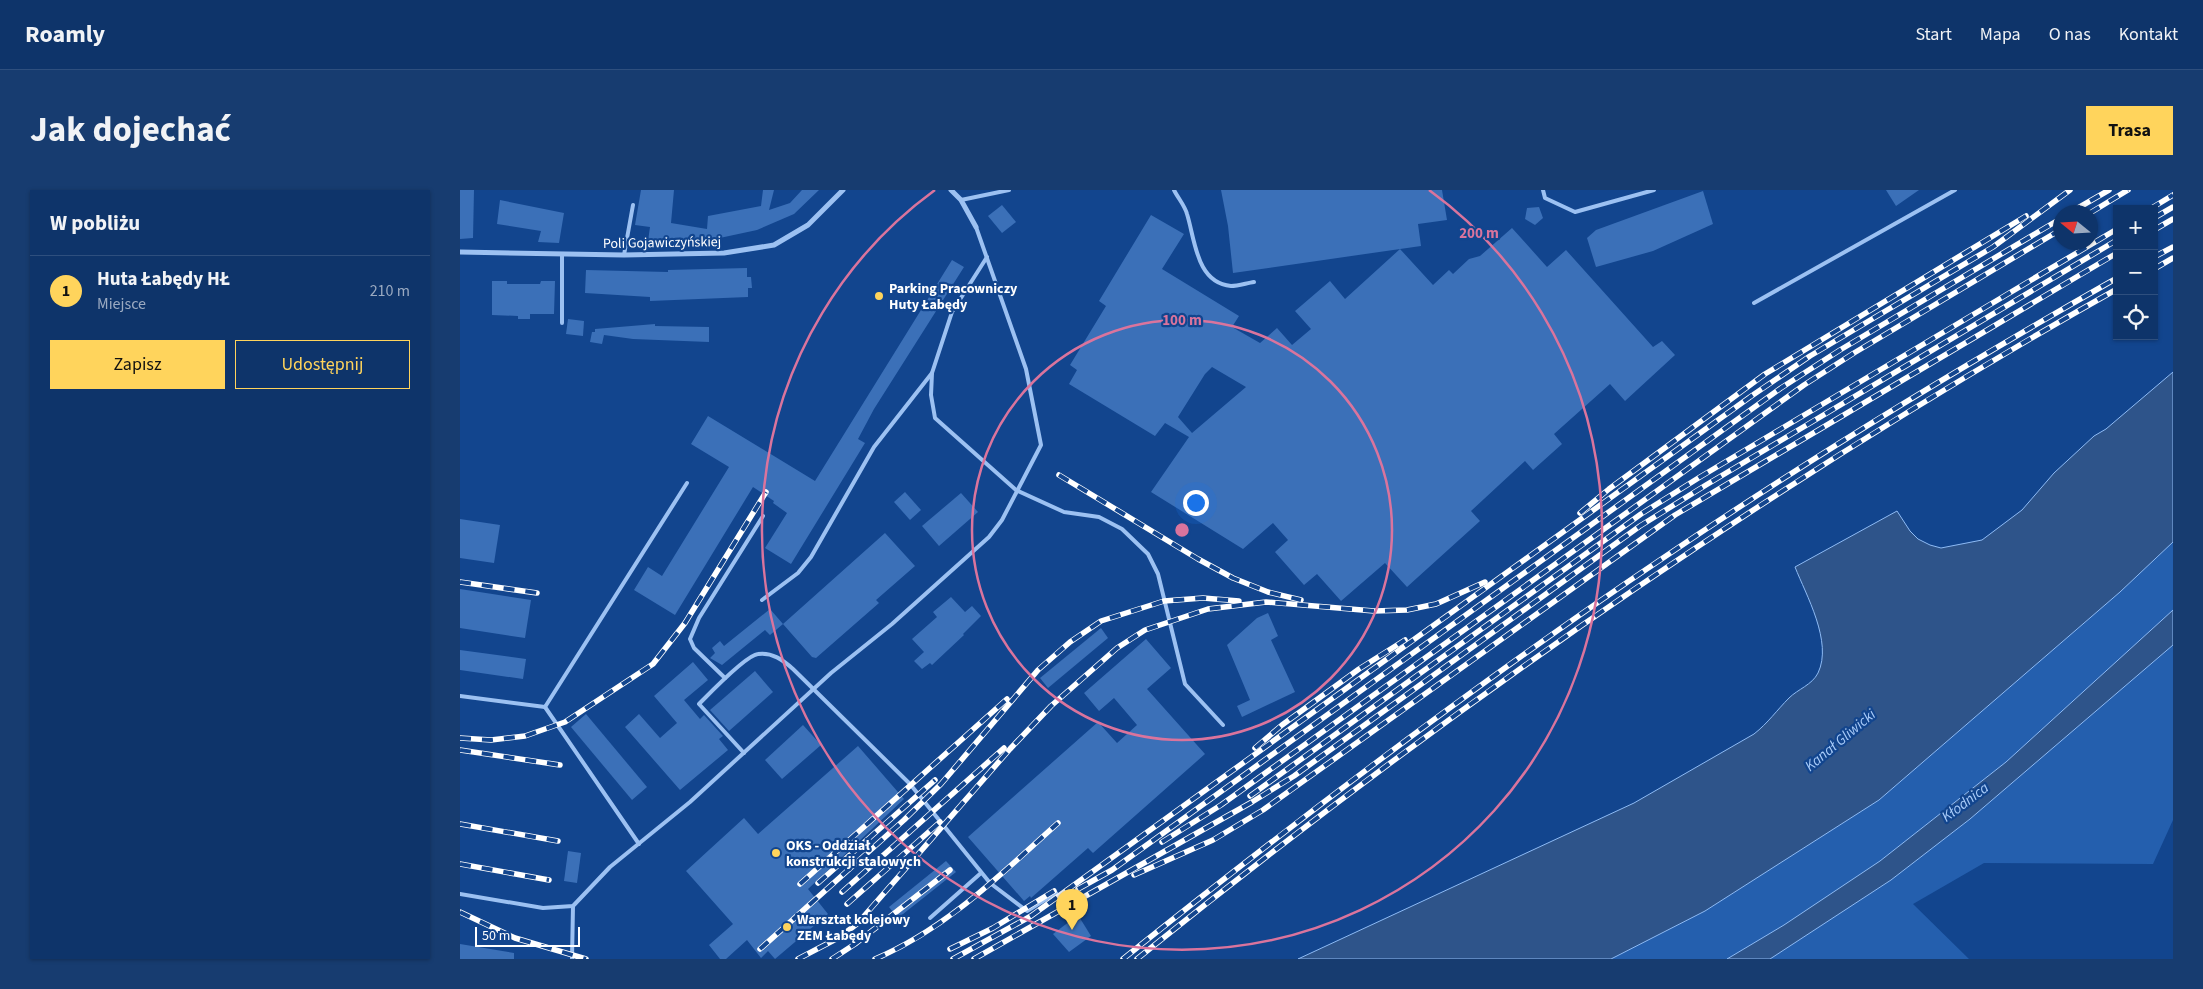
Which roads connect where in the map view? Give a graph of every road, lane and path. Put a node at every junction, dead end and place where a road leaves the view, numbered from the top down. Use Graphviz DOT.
graph roads {
  1 [pos="844,190"];
  2 [pos="951,190"];
  3 [pos="1009,190"];
  4 [pos="1174,190"];
  5 [pos="1543,190"];
  6 [pos="1654,190"];
  7 [pos="1955,190"];
  8 [pos="961,200"];
  9 [pos="633,205"];
  10 [pos="976,227"];
  11 [pos="460,252"];
  12 [pos="562,254"];
  13 [pos="624,255"];
  14 [pos="987,257"];
  15 [pos="1254,282"];
  16 [pos="1754,303"];
  17 [pos="562,323"];
  18 [pos="932,373"];
  19 [pos="686,483"];
  20 [pos="1016,490"];
  21 [pos="763,516"];
  22 [pos="762,600"];
  23 [pos="725,678"];
  24 [pos="813,689"];
  25 [pos="460,696"];
  26 [pos="545,707"];
  27 [pos="1224,725"];
  28 [pos="744,753"];
  29 [pos="639,844"];
  30 [pos="981,873"];
  31 [pos="460,894"];
  32 [pos="573,906"];
  33 [pos="1069,915"];
  34 [pos="930,918"];
  35 [pos="572,959"];
  1 -- 13 [label="street, Poli Gojawiczyńskiej"];
  2 -- 8 [label="street"];
  3 -- 8 [label="lane"];
  4 -- 15 [label="lane"];
  5 -- 6 [label="lane"];
  7 -- 16 [label="lane"];
  8 -- 10 [label="street"];
  9 -- 13 [label="lane"];
  10 -- 14 [label="lane"];
  11 -- 12 [label="street, Poli Gojawiczyńskiej"];
  12 -- 13 [label="street, Poli Gojawiczyńskiej"];
  12 -- 17 [label="lane"];
  14 -- 18 [label="lane"];
  14 -- 20 [label="lane"];
  18 -- 20 [label="lane"];
  18 -- 22 [label="lane"];
  19 -- 26 [label="lane"];
  20 -- 24 [label="lane"];
  20 -- 27 [label="lane"];
  21 -- 23 [label="lane"];
  23 -- 24 [label="lane"];
  23 -- 28 [label="lane"];
  24 -- 28 [label="lane"];
  24 -- 30 [label="lane"];
  25 -- 26 [label="lane"];
  26 -- 29 [label="lane"];
  28 -- 29 [label="lane"];
  29 -- 32 [label="lane"];
  30 -- 33 [label="lane"];
  30 -- 34 [label="lane"];
  31 -- 32 [label="lane"];
  32 -- 35 [label="lane"];
}
